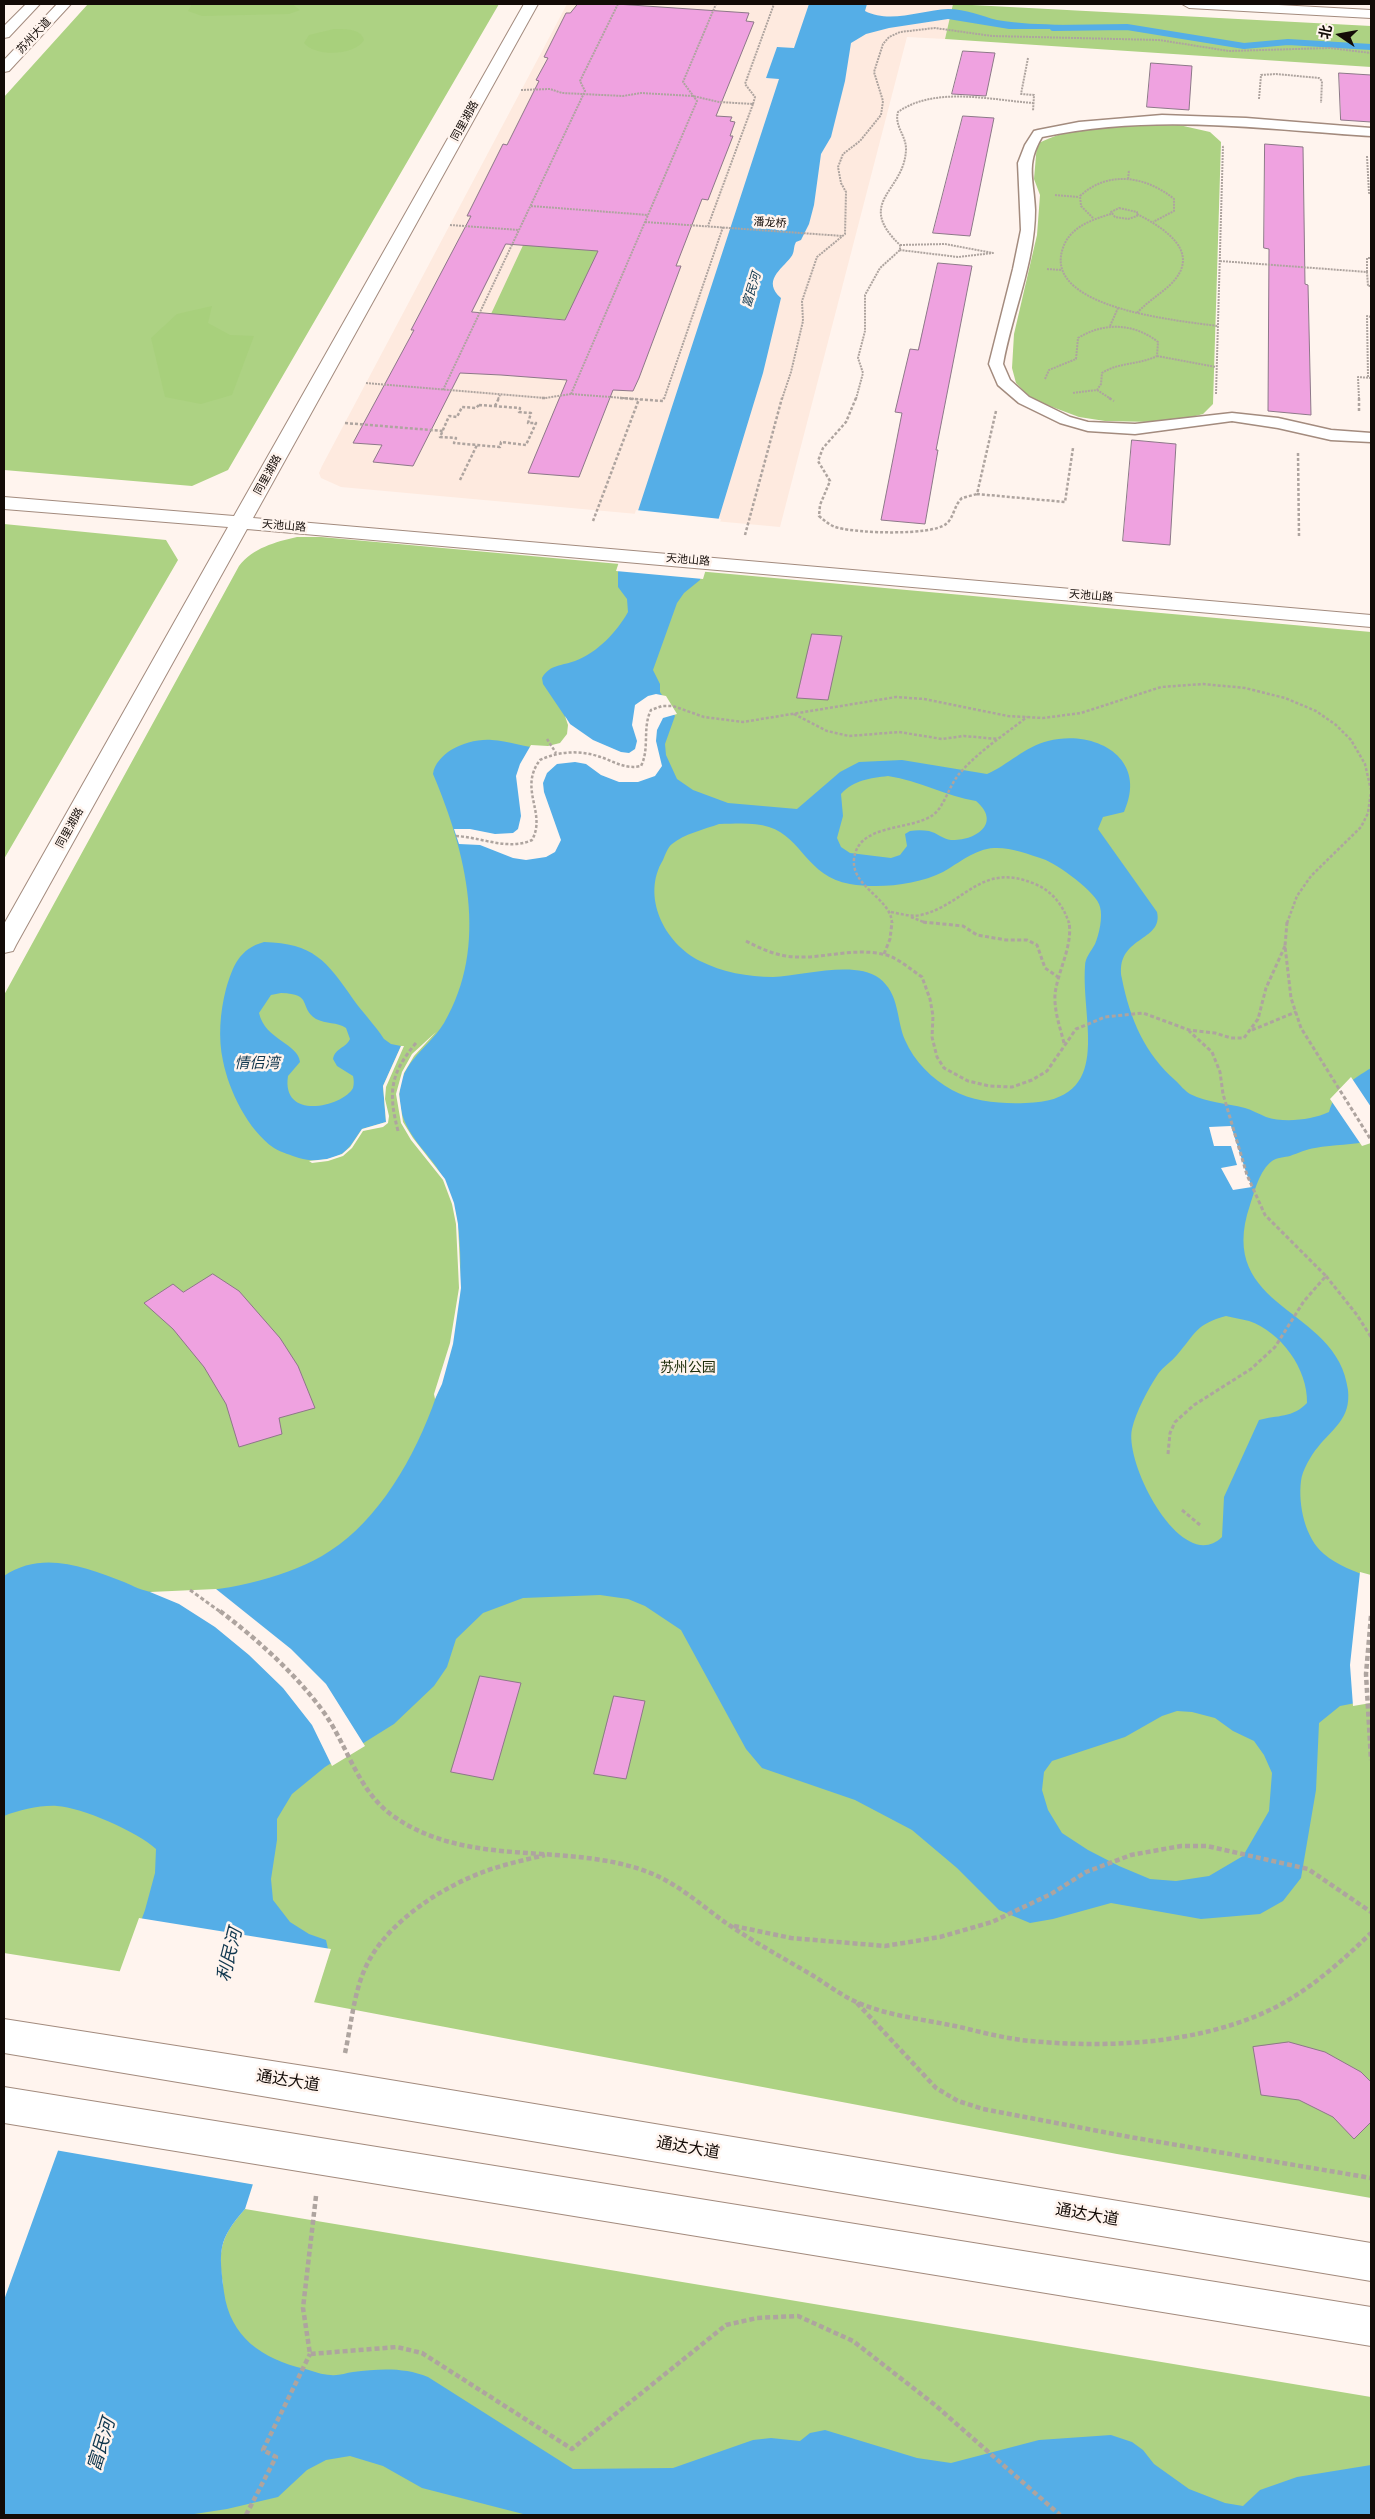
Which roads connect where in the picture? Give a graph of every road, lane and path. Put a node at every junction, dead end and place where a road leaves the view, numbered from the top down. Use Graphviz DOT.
graph roads {
  1 [pos="33,4"];
  2 [pos="64,4"];
  3 [pos="531,4"];
  4 [pos="618,4"];
  5 [pos="716,4"];
  6 [pos="774,4"];
  7 [pos="1189,4"];
  8 [pos="1371,14"];
  9 [pos="4,34"];
  10 [pos="1371,53"];
  11 [pos="1028,58"];
  12 [pos="4,68"];
  13 [pos="521,90"];
  14 [pos="584,94"];
  15 [pos="693,96"];
  16 [pos="1033,103"];
  17 [pos="753,104"];
  18 [pos="1223,122"];
  19 [pos="1259,124"];
  20 [pos="1321,129"];
  21 [pos="1368,132"];
  22 [pos="1038,134"];
  23 [pos="1129,170"];
  24 [pos="1128,179"];
  25 [pos="1371,193"];
  26 [pos="530,206"];
  27 [pos="1111,214"];
  28 [pos="1137,214"];
  29 [pos="648,215"];
  30 [pos="1093,218"];
  31 [pos="645,222"];
  32 [pos="1153,222"];
  33 [pos="450,225"];
  34 [pos="708,226"];
  35 [pos="723,228"];
  36 [pos="519,230"];
  37 [pos="843,236"];
  38 [pos="900,245"];
  39 [pos="900,250"];
  40 [pos="1371,258"];
  41 [pos="1220,261"];
  42 [pos="1367,272"];
  43 [pos="1371,286"];
  44 [pos="1118,308"];
  45 [pos="1137,313"];
  46 [pos="1371,316"];
  47 [pos="1110,326"];
  48 [pos="1218,326"];
  49 [pos="1157,356"];
  50 [pos="1216,367"];
  51 [pos="1370,378"];
  52 [pos="1003,382"];
  53 [pos="366,383"];
  54 [pos="1052,385"];
  55 [pos="443,390"];
  56 [pos="1068,392"];
  57 [pos="571,394"];
  58 [pos="500,395"];
  59 [pos="639,399"];
  60 [pos="495,406"];
  61 [pos="1215,419"];
  62 [pos="345,423"];
  63 [pos="1077,423"];
  64 [pos="1297,428"];
  65 [pos="443,431"];
  66 [pos="1365,438"];
  67 [pos="476,444"];
  68 [pos="460,480"];
  69 [pos="4,490"];
  70 [pos="977,494"];
  71 [pos="4,503"];
  72 [pos="244,517"];
  73 [pos="593,521"];
  74 [pos="744,534"];
  75 [pos="1299,537"];
  76 [pos="779,562"];
  77 [pos="1371,607"];
  78 [pos="1371,620"];
  79 [pos="793,714"];
  80 [pos="1027,717"];
  81 [pos="547,739"];
  82 [pos="998,739"];
  83 [pos="556,753"];
  84 [pos="1371,791"];
  85 [pos="456,836"];
  86 [pos="891,912"];
  87 [pos="908,916"];
  88 [pos="746,941"];
  89 [pos="4,945"];
  90 [pos="1285,946"];
  91 [pos="884,954"];
  92 [pos="1058,977"];
  93 [pos="1296,1012"];
  94 [pos="1189,1030"];
  95 [pos="1252,1030"];
  96 [pos="416,1042"];
  97 [pos="1064,1043"];
  98 [pos="398,1131"];
  99 [pos="1371,1140"];
  100 [pos="1326,1276"];
  101 [pos="1371,1337"];
  102 [pos="1168,1454"];
  103 [pos="1182,1510"];
  104 [pos="1200,1526"];
  105 [pos="190,1590"];
  106 [pos="1371,1616"];
  107 [pos="1371,1760"];
  108 [pos="545,1855"];
  109 [pos="1371,1912"];
  110 [pos="730,1926"];
  111 [pos="1371,1932"];
  112 [pos="856,2002"];
  113 [pos="4,2036"];
  114 [pos="336,2089"];
  115 [pos="4,2105"];
  116 [pos="320,2157"];
  117 [pos="1371,2178"];
  118 [pos="1371,2262"];
  119 [pos="1371,2328"];
  120 [pos="310,2354"];
  121 [pos="246,2515"];
  122 [pos="1060,2515"];
  1 -- 9 [label="street, 苏州大道"];
  2 -- 12 [label="street, 苏州大道"];
  3 -- 72 [label="street, 同里湖路"];
  4 -- 14 [label="path"];
  5 -- 15 [label="path"];
  6 -- 17 [label="path"];
  7 -- 8 [label="street"];
  10 -- 37 [label="path"];
  11 -- 16 [label="path"];
  13 -- 14 [label="path"];
  14 -- 15 [label="path"];
  14 -- 26 [label="path"];
  15 -- 17 [label="path"];
  15 -- 29 [label="path"];
  16 -- 22 [label="path"];
  16 -- 38 [label="path"];
  17 -- 34 [label="path"];
  18 -- 19 [label="lane"];
  18 -- 22 [label="lane"];
  18 -- 41 [label="path"];
  19 -- 20 [label="lane"];
  19 -- 20 [label="path"];
  20 -- 21 [label="lane"];
  21 -- 25 [label="path"];
  22 -- 52 [label="lane"];
  23 -- 24 [label="path"];
  24 -- 30 [label="path"];
  24 -- 32 [label="path"];
  26 -- 29 [label="path"];
  26 -- 36 [label="path"];
  27 -- 28 [label="path"];
  27 -- 28 [label="path"];
  27 -- 30 [label="path"];
  28 -- 32 [label="path"];
  29 -- 31 [label="path"];
  30 -- 44 [label="path"];
  31 -- 34 [label="path, 潘龙桥"];
  31 -- 57 [label="path"];
  32 -- 45 [label="path"];
  33 -- 36 [label="path"];
  34 -- 35 [label="path, 潘龙桥"];
  35 -- 37 [label="path, 潘龙桥"];
  35 -- 59 [label="path"];
  36 -- 55 [label="path"];
  37 -- 74 [label="path"];
  38 -- 39 [label="path"];
  38 -- 39 [label="path"];
  39 -- 70 [label="path"];
  40 -- 42 [label="path"];
  41 -- 42 [label="path"];
  41 -- 48 [label="path"];
  42 -- 43 [label="path"];
  44 -- 45 [label="path"];
  44 -- 47 [label="path"];
  45 -- 48 [label="path"];
  46 -- 51 [label="path"];
  47 -- 49 [label="path"];
  47 -- 54 [label="path"];
  48 -- 50 [label="path"];
  49 -- 50 [label="path"];
  49 -- 56 [label="path"];
  50 -- 61 [label="path"];
  51 -- 66 [label="path"];
  52 -- 63 [label="lane"];
  52 -- 70 [label="path"];
  53 -- 55 [label="path"];
  55 -- 58 [label="path"];
  57 -- 58 [label="path"];
  57 -- 59 [label="path"];
  58 -- 60 [label="path"];
  59 -- 73 [label="path"];
  60 -- 65 [label="path"];
  60 -- 67 [label="path"];
  61 -- 63 [label="lane"];
  61 -- 64 [label="lane"];
  62 -- 65 [label="path"];
  63 -- 70 [label="path"];
  64 -- 66 [label="lane"];
  64 -- 75 [label="path"];
  65 -- 67 [label="path"];
  67 -- 68 [label="path"];
  69 -- 72 [label="street, 天池山路"];
  71 -- 72 [label="street, 天池山路"];
  72 -- 76 [label="street, 天池山路"];
  72 -- 89 [label="street, 同里湖路"];
  76 -- 77 [label="street, 天池山路"];
  76 -- 78 [label="street, 天池山路"];
  79 -- 80 [label="path"];
  79 -- 82 [label="path"];
  79 -- 83 [label="path"];
  80 -- 82 [label="path"];
  80 -- 84 [label="path"];
  81 -- 83 [label="path"];
  82 -- 86 [label="path"];
  83 -- 85 [label="path"];
  84 -- 90 [label="path"];
  86 -- 87 [label="path"];
  86 -- 91 [label="path"];
  87 -- 92 [label="path"];
  87 -- 92 [label="path"];
  88 -- 91 [label="path"];
  90 -- 93 [label="path"];
  90 -- 95 [label="path"];
  91 -- 97 [label="path"];
  92 -- 97 [label="path"];
  93 -- 95 [label="path"];
  93 -- 99 [label="path"];
  94 -- 95 [label="path"];
  94 -- 97 [label="path"];
  94 -- 100 [label="path"];
  96 -- 98 [label="path"];
  100 -- 101 [label="path"];
  100 -- 102 [label="path"];
  103 -- 104 [label="path"];
  105 -- 108 [label="path"];
  106 -- 107 [label="path"];
  108 -- 110 [label="path"];
  108 -- 114 [label="path"];
  109 -- 110 [label="path"];
  110 -- 112 [label="path"];
  111 -- 112 [label="path"];
  112 -- 117 [label="path"];
  113 -- 114 [label="street, 通达大道"];
  114 -- 118 [label="street, 通达大道"];
  115 -- 116 [label="street"];
  116 -- 119 [label="street"];
  116 -- 120 [label="path"];
  120 -- 121 [label="path"];
  120 -- 122 [label="path"];
}
